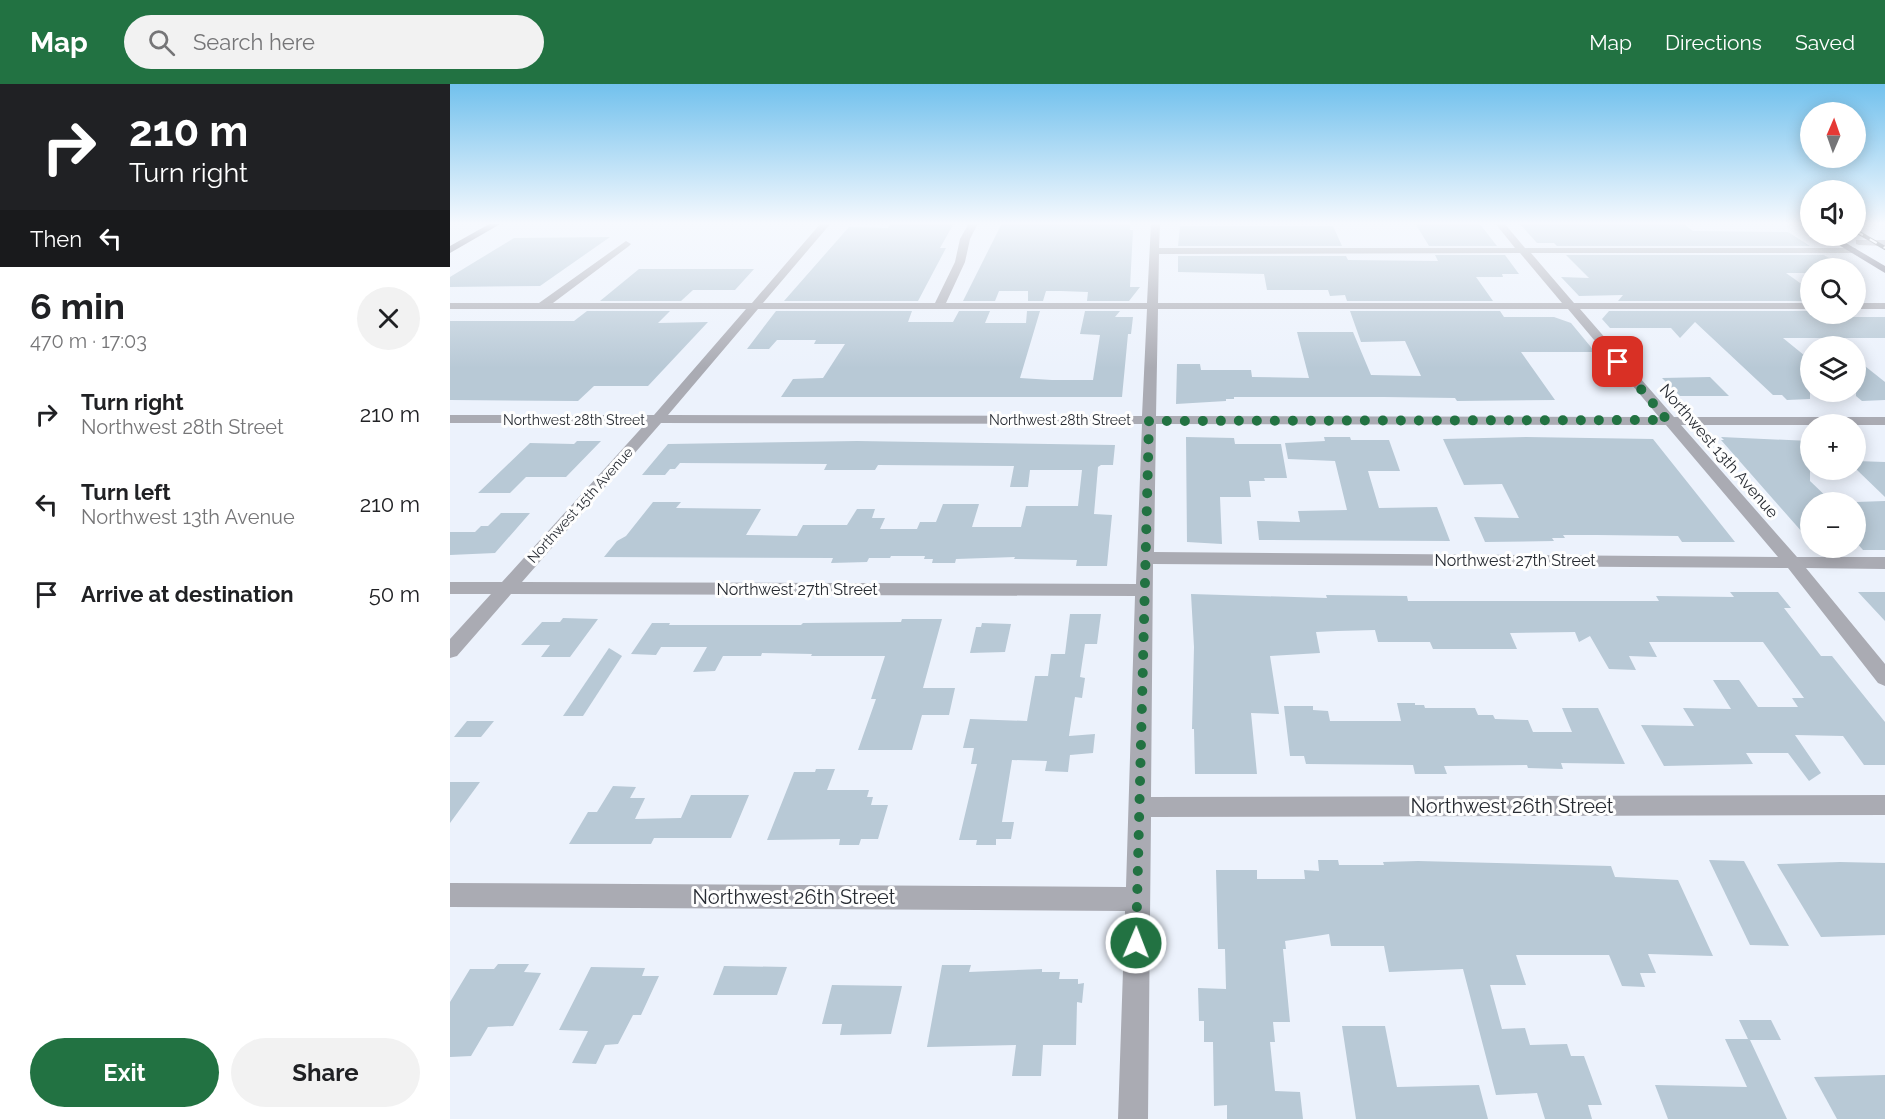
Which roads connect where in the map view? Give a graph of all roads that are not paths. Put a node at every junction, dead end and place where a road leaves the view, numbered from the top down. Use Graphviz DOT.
graph roads {
  1 [pos="589,271"];
  2 [pos="784,271"];
  3 [pos="956,271"];
  4 [pos="1154,271"];
  5 [pos="1541,271"];
  6 [pos="543,305"];
  7 [pos="450,306"];
  8 [pos="754,306"];
  9 [pos="939,306"];
  10 [pos="1152,306"];
  11 [pos="1800,306"];
  12 [pos="1866,306"];
  13 [pos="1885,306"];
  14 [pos="1572,307"];
  15 [pos="450,419"];
  16 [pos="657,420"];
  17 [pos="1667,420"];
  18 [pos="1149,421"];
  19 [pos="1885,421"];
  20 [pos="1145,558"];
  21 [pos="1792,561"];
  22 [pos="1885,563"];
  23 [pos="450,588"];
  24 [pos="505,588"];
  25 [pos="1144,590"];
  26 [pos="450,651"];
  27 [pos="1885,678"];
  28 [pos="1885,805"];
  29 [pos="1139,807"];
  30 [pos="450,895"];
  31 [pos="1137,899"];
  32 [pos="1133,1119"];
  1 -- 6 [label="street"];
  2 -- 8 [label="street, Northwest 15th Avenue"];
  3 -- 9 [label="street"];
  4 -- 10 [label="street"];
  5 -- 14 [label="street, Northwest 13th Avenue"];
  6 -- 7 [label="street"];
  6 -- 8 [label="street"];
  8 -- 9 [label="street"];
  8 -- 16 [label="street, Northwest 15th Avenue"];
  9 -- 10 [label="street"];
  10 -- 14 [label="street"];
  10 -- 18 [label="street"];
  11 -- 14 [label="street"];
  12 -- 13 [label="street"];
  14 -- 17 [label="street, Northwest 13th Avenue"];
  15 -- 16 [label="street, Northwest 28th Street"];
  16 -- 18 [label="street, Northwest 28th Street"];
  16 -- 24 [label="street, Northwest 15th Avenue"];
  17 -- 18 [label="street, Northwest 28th Street"];
  17 -- 19 [label="street, Northwest 28th Street"];
  17 -- 21 [label="street, Northwest 13th Avenue"];
  18 -- 20 [label="street"];
  20 -- 21 [label="street, Northwest 27th Street"];
  20 -- 25 [label="street"];
  21 -- 22 [label="street, Northwest 27th Street"];
  21 -- 27 [label="street, Northwest 13th Avenue"];
  23 -- 24 [label="street, Northwest 27th Street"];
  24 -- 25 [label="street, Northwest 27th Street"];
  24 -- 26 [label="street, Northwest 15th Avenue"];
  25 -- 29 [label="street"];
  28 -- 29 [label="street, Northwest 26th Street"];
  29 -- 31 [label="street"];
  30 -- 31 [label="street, Northwest 26th Street"];
  31 -- 32 [label="street"];
}
